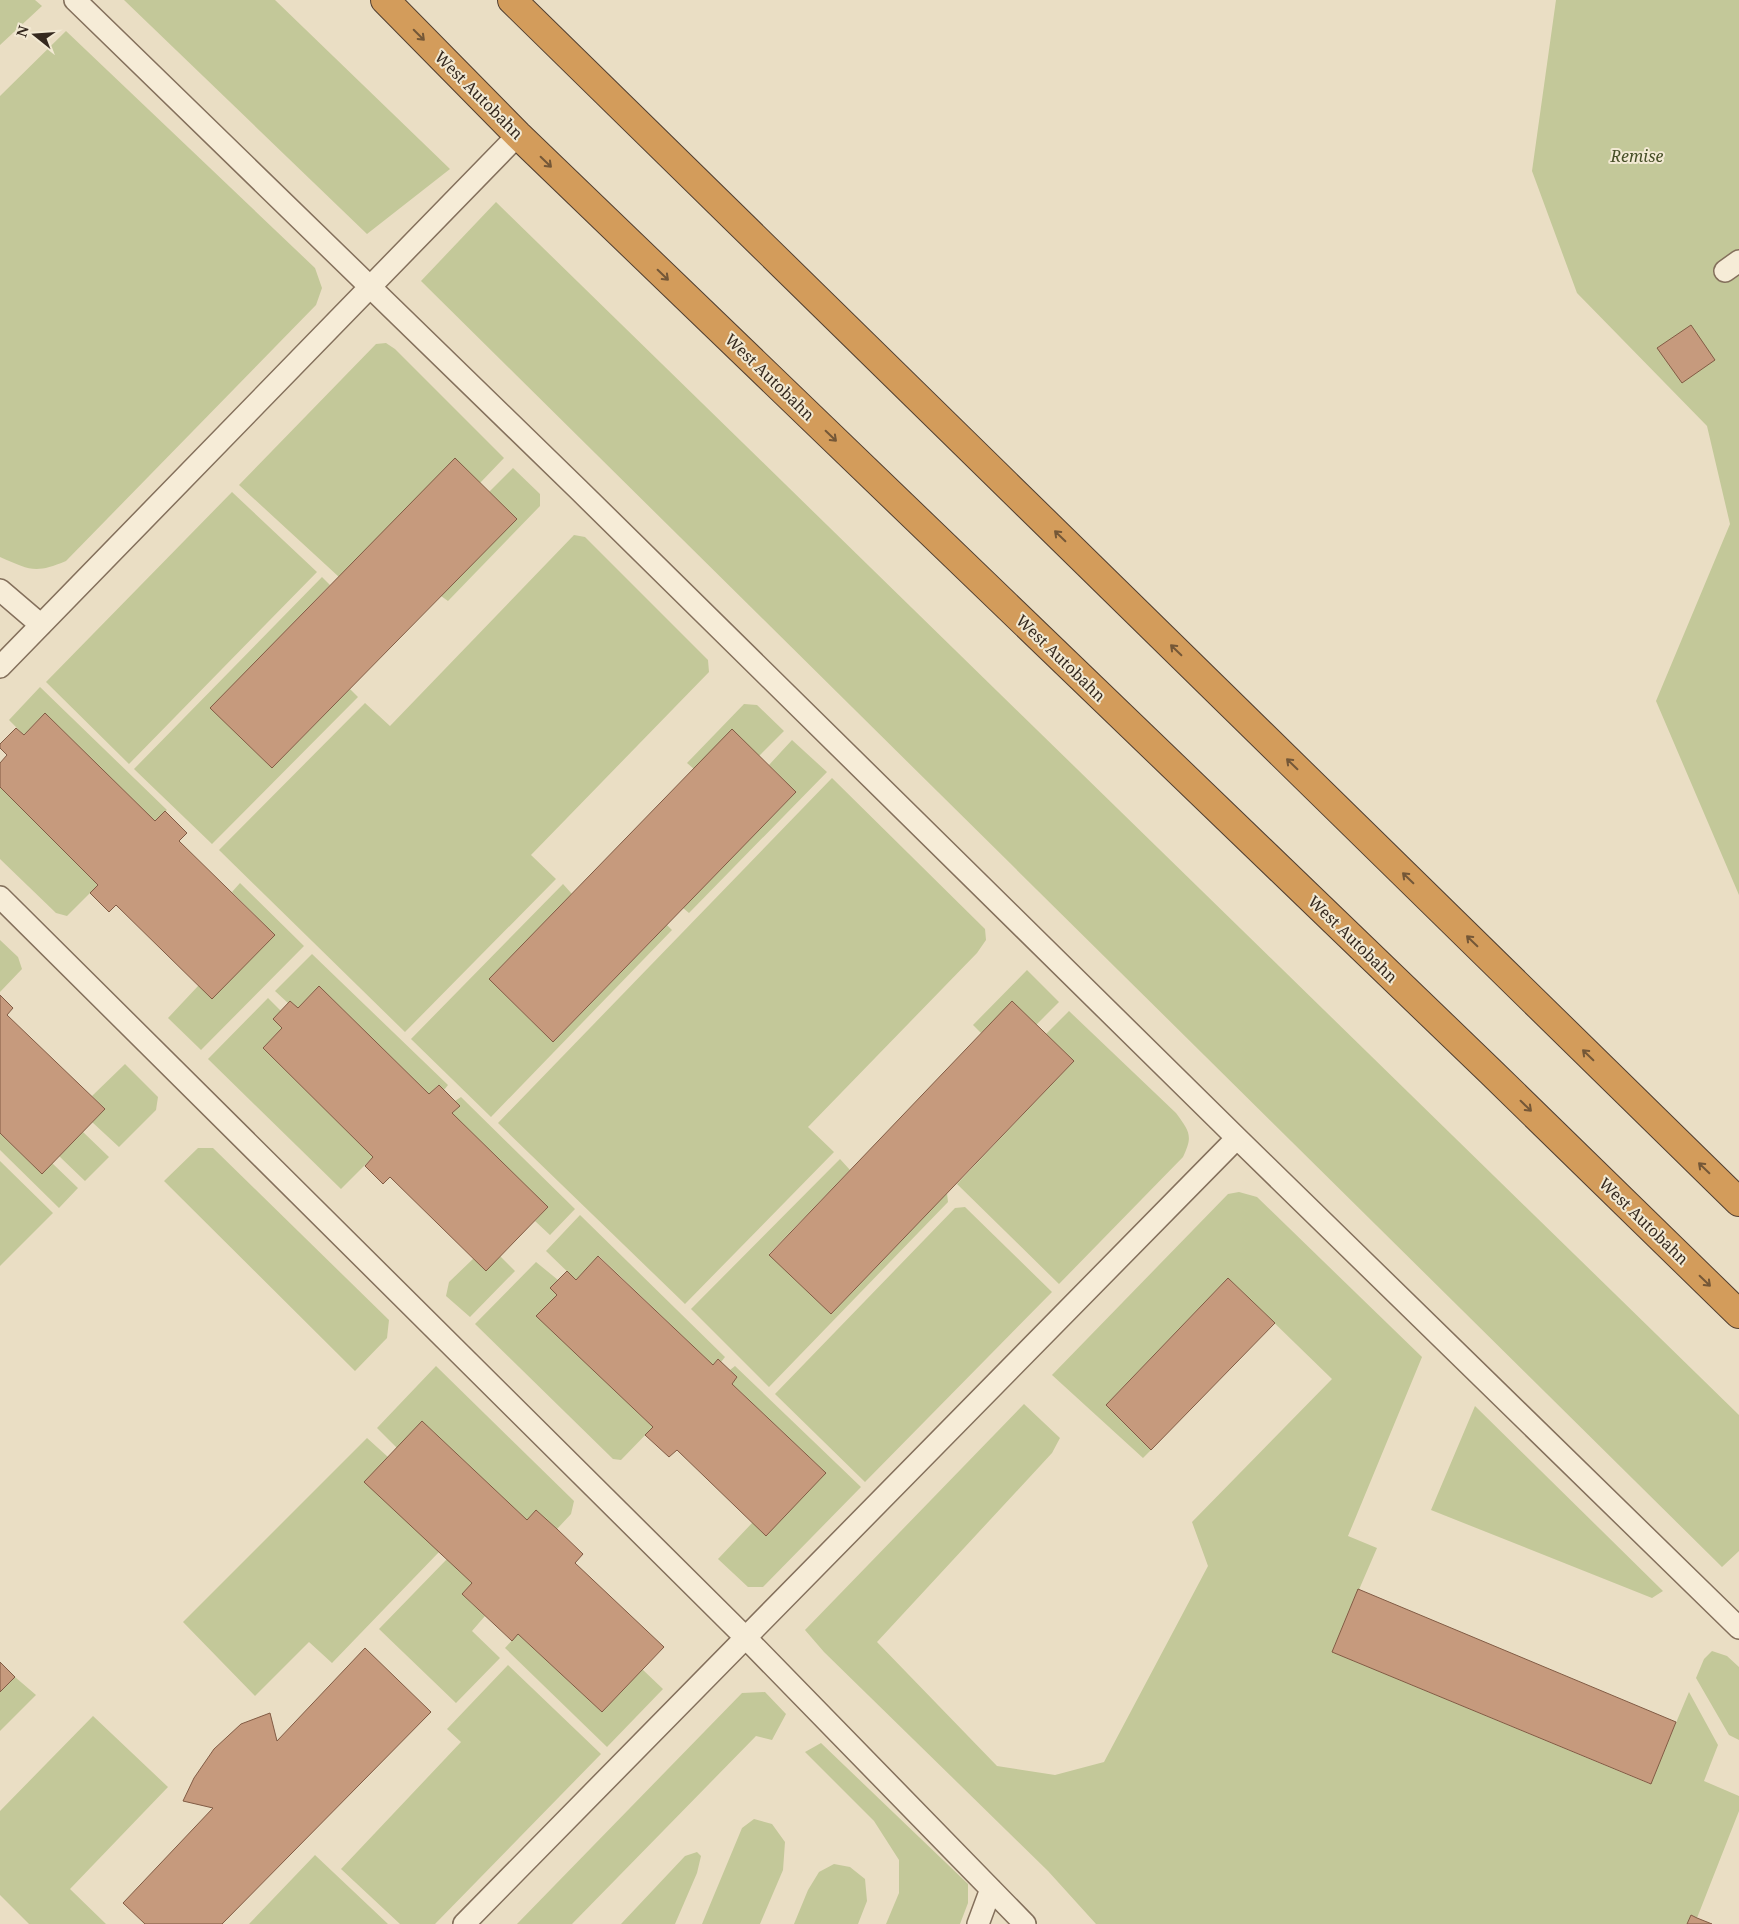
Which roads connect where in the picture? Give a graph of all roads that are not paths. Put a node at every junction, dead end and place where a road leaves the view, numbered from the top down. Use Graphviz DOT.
graph roads {
  1 [pos="75,0"];
  2 [pos="385,0"];
  3 [pos="512,0"];
  4 [pos="518,134"];
  5 [pos="371,287"];
  6 [pos="0,590"];
  7 [pos="41,626"];
  8 [pos="0,668"];
  9 [pos="0,897"];
  10 [pos="1237,1138"];
  11 [pos="1739,1202"];
  12 [pos="1739,1314"];
  13 [pos="1739,1628"];
  14 [pos="746,1638"];
  15 [pos="991,1889"];
  16 [pos="464,1924"];
  17 [pos="978,1924"];
  18 [pos="1025,1924"];
  1 -- 5 [label="lane"];
  2 -- 4 [label="highway, West Autobahn, one-way"];
  11 -- 3 [label="highway, one-way"];
  4 -- 5 [label="lane"];
  4 -- 12 [label="highway, West Autobahn, one-way"];
  5 -- 7 [label="lane"];
  5 -- 10 [label="lane"];
  6 -- 7 [label="lane"];
  7 -- 8 [label="lane"];
  9 -- 14 [label="lane"];
  10 -- 13 [label="lane"];
  10 -- 14 [label="lane"];
  14 -- 15 [label="lane"];
  14 -- 16 [label="lane"];
  15 -- 17 [label="lane"];
  15 -- 18 [label="lane"];
}
